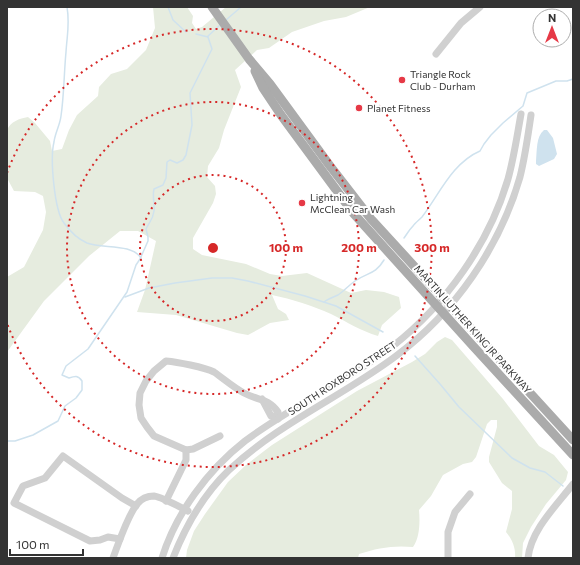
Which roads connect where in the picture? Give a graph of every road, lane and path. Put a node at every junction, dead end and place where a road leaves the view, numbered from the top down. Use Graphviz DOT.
graph roads {
  1 [pos="212,7"];
  2 [pos="480,7"];
  3 [pos="436,54"];
  4 [pos="521,114"];
  5 [pos="531,115"];
  6 [pos="439,301"];
  7 [pos="450,306"];
  8 [pos="443,313"];
  9 [pos="277,418"];
  10 [pos="220,436"];
  11 [pos="573,440"];
  12 [pos="186,450"];
  13 [pos="573,455"];
  14 [pos="573,484"];
  15 [pos="470,494"];
  16 [pos="166,501"];
  17 [pos="136,506"];
  18 [pos="184,509"];
  19 [pos="194,514"];
  20 [pos="120,539"];
  21 [pos="113,558"];
  22 [pos="162,558"];
  23 [pos="173,558"];
  24 [pos="448,558"];
  25 [pos="528,558"];
  1 -- 6 [label="main road, MARTIN LUTHER KING JR PARKWAY"];
  2 -- 3 [label="street"];
  4 -- 6 [label="street, SOUTH ROXBORO STREET"];
  5 -- 7 [label="street, SOUTH ROXBORO STREET"];
  6 -- 7 [label="main road, MARTIN LUTHER KING JR PARKWAY"];
  6 -- 8 [label="main road, MARTIN LUTHER KING JR PARKWAY"];
  6 -- 9 [label="street, SOUTH ROXBORO STREET"];
  7 -- 8 [label="street, SOUTH ROXBORO STREET"];
  7 -- 11 [label="main road, MARTIN LUTHER KING JR PARKWAY"];
  8 -- 13 [label="main road, MARTIN LUTHER KING JR PARKWAY"];
  8 -- 19 [label="street, SOUTH ROXBORO STREET"];
  9 -- 12 [label="street"];
  9 -- 18 [label="street, SOUTH ROXBORO STREET"];
  10 -- 12 [label="street"];
  12 -- 16 [label="street"];
  14 -- 25 [label="street"];
  15 -- 24 [label="street"];
  16 -- 17 [label="street"];
  16 -- 18 [label="street"];
  17 -- 20 [label="street"];
  17 -- 20 [label="street"];
  18 -- 19 [label="street"];
  18 -- 22 [label="street, SOUTH ROXBORO STREET"];
  19 -- 23 [label="street, SOUTH ROXBORO STREET"];
  20 -- 21 [label="street"];
}
